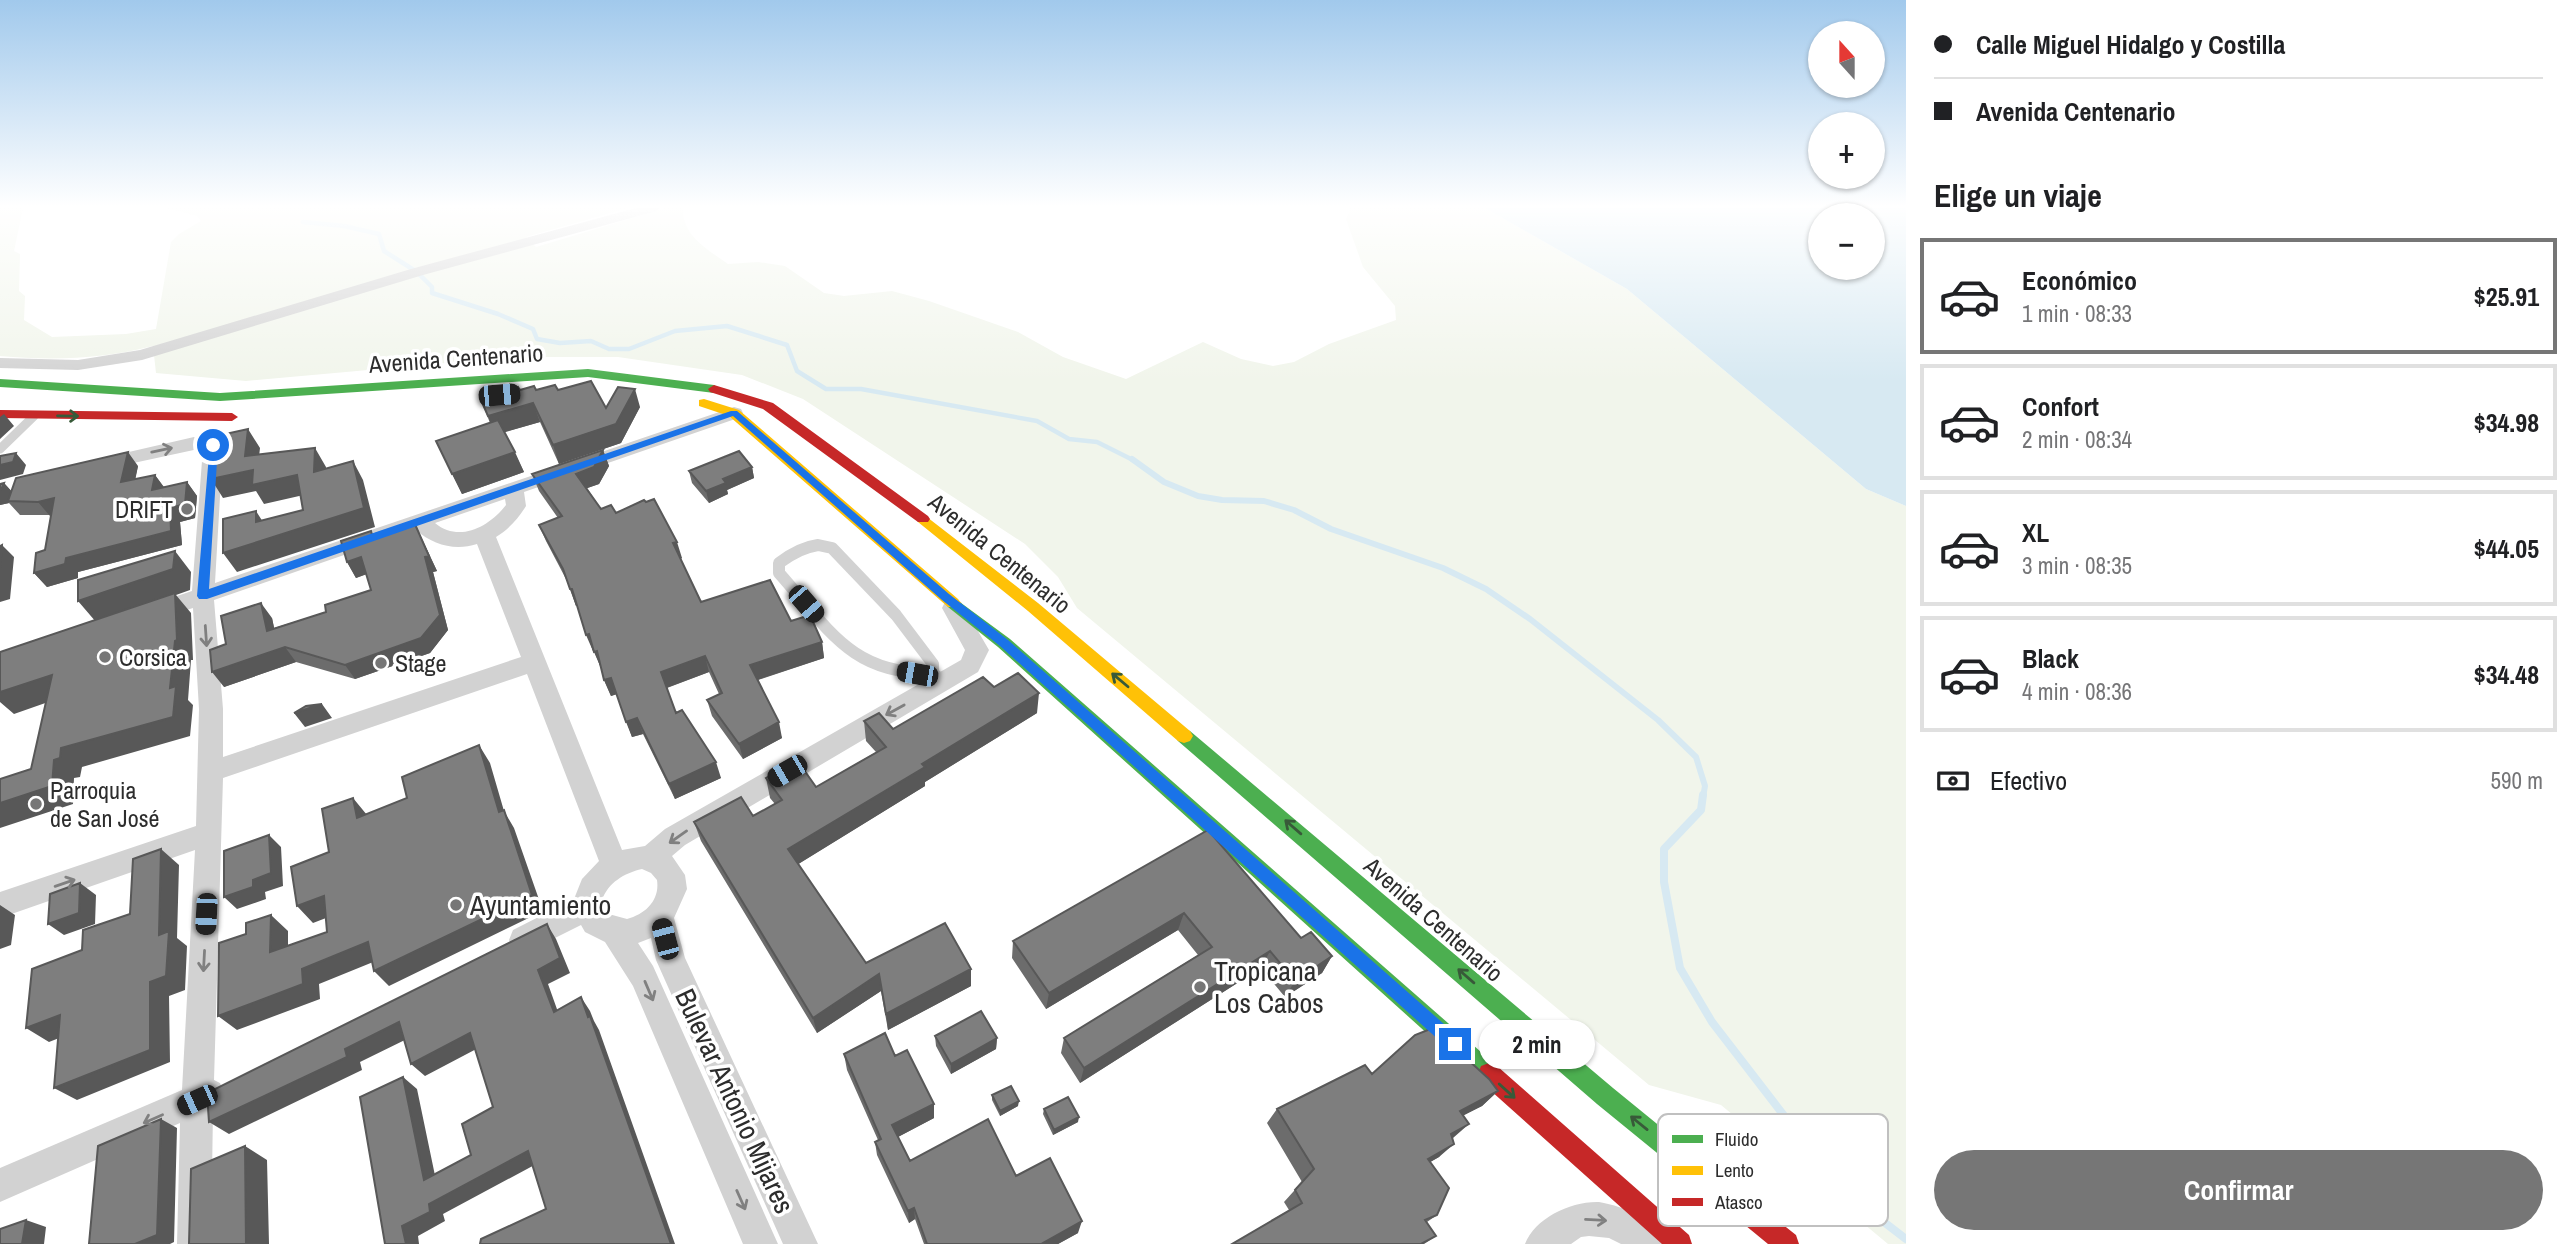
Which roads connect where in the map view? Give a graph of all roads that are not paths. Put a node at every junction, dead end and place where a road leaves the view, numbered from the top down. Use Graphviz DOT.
graph roads {
  1 [pos="439,266"];
  2 [pos="0,363"];
  3 [pos="0,383"];
  4 [pos="458,398"];
  5 [pos="734,413"];
  6 [pos="0,414"];
  7 [pos="34,416"];
  8 [pos="243,416"];
  9 [pos="0,449"];
  10 [pos="81,469"];
  11 [pos="513,490"];
  12 [pos="421,522"];
  13 [pos="484,534"];
  14 [pos="203,596"];
  15 [pos="946,597"];
  16 [pos="139,618"];
  17 [pos="534,662"];
  18 [pos="939,678"];
  19 [pos="211,772"];
  20 [pos="208,834"];
  21 [pos="650,858"];
  22 [pos="614,864"];
  23 [pos="0,905"];
  24 [pos="588,906"];
  25 [pos="660,917"];
  26 [pos="615,932"];
  27 [pos="494,954"];
  28 [pos="234,1082"];
  29 [pos="197,1100"];
  30 [pos="1658,1139"];
  31 [pos="0,1185"];
  32 [pos="1658,1224"];
  33 [pos="1660,1226"];
  34 [pos="1765,1226"];
  35 [pos="194,1244"];
  36 [pos="761,1244"];
  37 [pos="801,1244"];
  38 [pos="1542,1244"];
  39 [pos="1652,1244"];
  40 [pos="1680,1244"];
  41 [pos="1787,1244"];
  1 -- 2 [label="street"];
  30 -- 3 [label="main road, Avenida Centenario, one-way"];
  4 -- 5 [label="main road, Avenida Centenario"];
  5 -- 11 [label="street"];
  5 -- 15 [label="main road, Avenida Centenario"];
  6 -- 7 [label="main road"];
  7 -- 8 [label="main road, one-way"];
  7 -- 9 [label="lane"];
  10 -- 14 [label="street, one-way"];
  11 -- 12 [label="street"];
  11 -- 13 [label="street"];
  12 -- 13 [label="street"];
  12 -- 14 [label="street"];
  13 -- 17 [label="street"];
  14 -- 16 [label="street"];
  14 -- 19 [label="street, one-way"];
  15 -- 18 [label="street"];
  15 -- 32 [label="main road, Avenida Centenario, one-way"];
  17 -- 19 [label="street"];
  17 -- 22 [label="street"];
  18 -- 18 [label="lane"];
  18 -- 21 [label="street, one-way"];
  19 -- 20 [label="street"];
  23 -- 20 [label="street, one-way"];
  20 -- 29 [label="street, one-way"];
  21 -- 22 [label="street"];
  21 -- 25 [label="street"];
  22 -- 24 [label="street"];
  24 -- 26 [label="street"];
  24 -- 27 [label="street"];
  25 -- 26 [label="street"];
  25 -- 37 [label="street, Bulevar Antonio Mijares"];
  26 -- 36 [label="street, Bulevar Antonio Mijares, one-way"];
  28 -- 29 [label="street"];
  29 -- 31 [label="street, one-way"];
  29 -- 35 [label="street"];
  33 -- 40 [label="main road, Avenida Centenario, one-way"];
  41 -- 34 [label="main road, Avenida Centenario, one-way"];
  38 -- 39 [label="street, one-way"];
}
